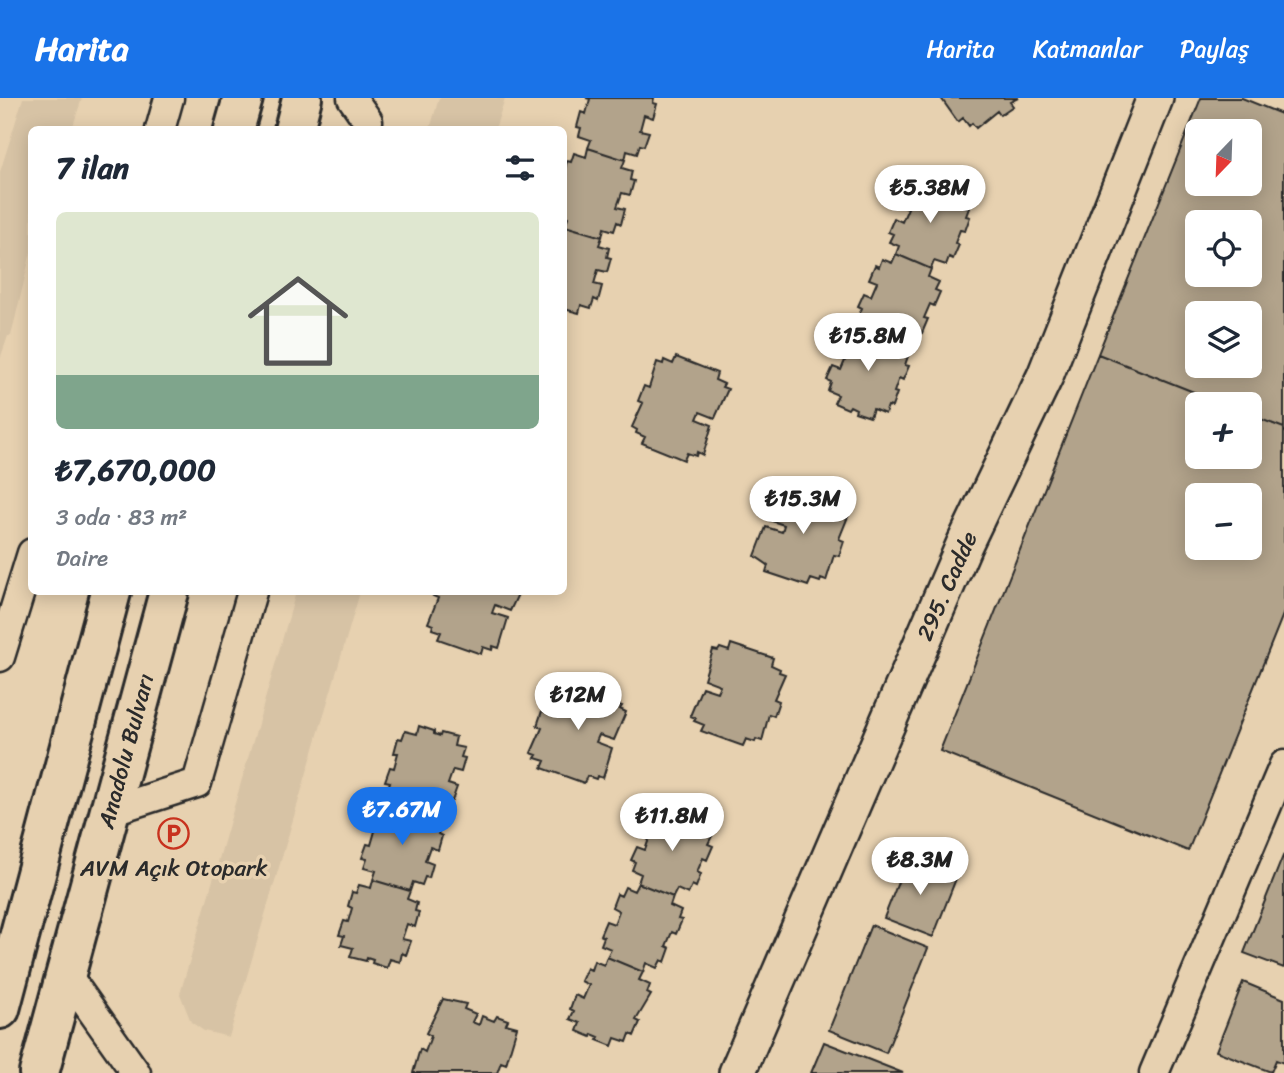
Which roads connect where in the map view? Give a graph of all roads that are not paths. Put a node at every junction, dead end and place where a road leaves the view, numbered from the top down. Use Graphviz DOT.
graph roads {
  1 [pos="169,98"];
  2 [pos="243,98"];
  3 [pos="302,98"];
  4 [pos="352,98"];
  5 [pos="1155,98"];
  6 [pos="161,126"];
  7 [pos="235,126"];
  8 [pos="295,126"];
  9 [pos="367,126"];
  10 [pos="28,566"];
  11 [pos="110,595"];
  12 [pos="168,595"];
  13 [pos="251,595"];
  14 [pos="0,657"];
  15 [pos="1284,765"];
  16 [pos="110,811"];
  17 [pos="66,974"];
  18 [pos="0,1009"];
  19 [pos="1157,1072"];
  20 [pos="39,1073"];
  21 [pos="136,1073"];
  22 [pos="737,1073"];
  1 -- 6 [label="street"];
  2 -- 7 [label="main road"];
  3 -- 8 [label="main road"];
  4 -- 9 [label="street"];
  5 -- 22 [label="street, 295. Cadde"];
  10 -- 14 [label="street"];
  11 -- 18 [label="main road"];
  12 -- 16 [label="main road, Anadolu Bulvarı"];
  13 -- 16 [label="street"];
  15 -- 19 [label="street"];
  16 -- 17 [label="main road, Anadolu Bulvarı"];
  17 -- 20 [label="main road, Anadolu Bulvarı"];
  17 -- 21 [label="street"];
}
